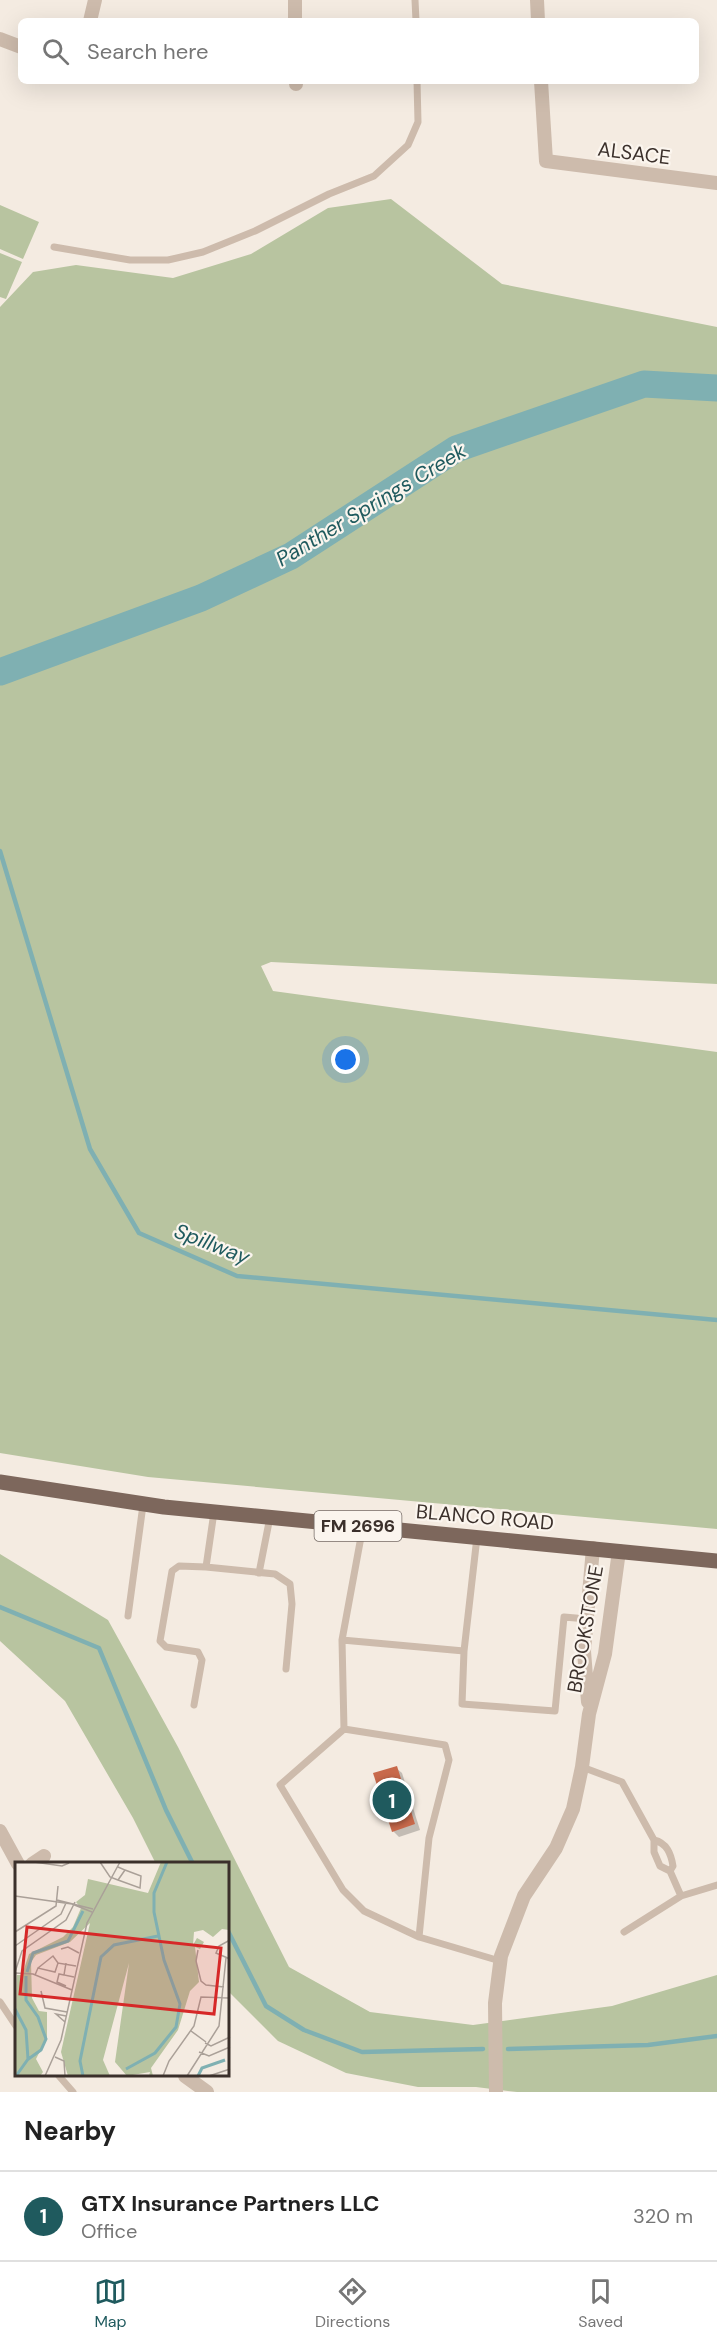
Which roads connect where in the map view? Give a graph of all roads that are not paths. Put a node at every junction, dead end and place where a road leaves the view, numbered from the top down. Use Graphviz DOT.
graph roads {
  1 [pos="95,0"];
  2 [pos="295,0"];
  3 [pos="415,0"];
  4 [pos="537,0"];
  5 [pos="91,18"];
  6 [pos="295,18"];
  7 [pos="416,18"];
  8 [pos="538,18"];
  9 [pos="0,39"];
  10 [pos="18,46"];
  11 [pos="417,84"];
  12 [pos="541,84"];
  13 [pos="717,183"];
  14 [pos="54,248"];
  15 [pos="0,1482"];
  16 [pos="143,1504"];
  17 [pos="214,1512"];
  18 [pos="270,1517"];
  19 [pos="363,1526"];
  20 [pos="477,1537"];
  21 [pos="593,1548"];
  22 [pos="619,1551"];
  23 [pos="717,1561"];
  24 [pos="206,1567"];
  25 [pos="259,1573"];
  26 [pos="128,1616"];
  27 [pos="587,1619"];
  28 [pos="342,1640"];
  29 [pos="464,1651"];
  30 [pos="286,1669"];
  31 [pos="194,1705"];
  32 [pos="589,1714"];
  33 [pos="344,1729"];
  34 [pos="582,1767"];
  35 [pos="0,1831"];
  36 [pos="654,1840"];
  37 [pos="44,1856"];
  38 [pos="17,1862"];
  39 [pos="35,1862"];
  40 [pos="670,1871"];
  41 [pos="717,1885"];
  42 [pos="681,1896"];
  43 [pos="624,1932"];
  44 [pos="420,1937"];
  45 [pos="500,1960"];
  46 [pos="0,2002"];
  47 [pos="15,2024"];
  48 [pos="59,2077"];
  49 [pos="186,2077"];
  50 [pos="73,2092"];
  51 [pos="207,2092"];
  52 [pos="496,2092"];
  1 -- 5 [label="street"];
  2 -- 6 [label="street"];
  3 -- 7 [label="lane"];
  4 -- 8 [label="street"];
  9 -- 10 [label="street"];
  11 -- 14 [label="lane"];
  12 -- 13 [label="street, ALSACE"];
  15 -- 16 [label="main road, BLANCO ROAD / FM 2696"];
  16 -- 17 [label="main road, BLANCO ROAD / FM 2696"];
  16 -- 26 [label="lane"];
  17 -- 18 [label="main road, BLANCO ROAD / FM 2696"];
  17 -- 24 [label="lane"];
  18 -- 19 [label="main road, BLANCO ROAD / FM 2696"];
  18 -- 25 [label="lane"];
  19 -- 20 [label="main road, BLANCO ROAD / FM 2696"];
  19 -- 28 [label="lane"];
  20 -- 21 [label="main road, BLANCO ROAD / FM 2696"];
  20 -- 29 [label="lane"];
  21 -- 22 [label="main road, BLANCO ROAD / FM 2696"];
  21 -- 27 [label="street, BROOKSTONE"];
  22 -- 23 [label="main road, BLANCO ROAD / FM 2696"];
  22 -- 32 [label="street, BROOKSTONE"];
  24 -- 25 [label="lane"];
  24 -- 31 [label="lane"];
  25 -- 30 [label="lane"];
  27 -- 29 [label="lane"];
  27 -- 32 [label="street, BROOKSTONE"];
  28 -- 29 [label="lane"];
  28 -- 33 [label="lane"];
  32 -- 34 [label="street, BROOKSTONE"];
  33 -- 44 [label="lane"];
  33 -- 44 [label="lane"];
  34 -- 36 [label="lane"];
  34 -- 45 [label="street, BROOKSTONE"];
  35 -- 38 [label="street"];
  36 -- 40 [label="lane"];
  36 -- 40 [label="lane"];
  37 -- 39 [label="street"];
  40 -- 42 [label="lane"];
  41 -- 42 [label="lane"];
  42 -- 43 [label="lane"];
  44 -- 45 [label="lane"];
  45 -- 52 [label="street, BROOKSTONE"];
  46 -- 47 [label="lane"];
  48 -- 50 [label="lane"];
  49 -- 51 [label="street"];
}
